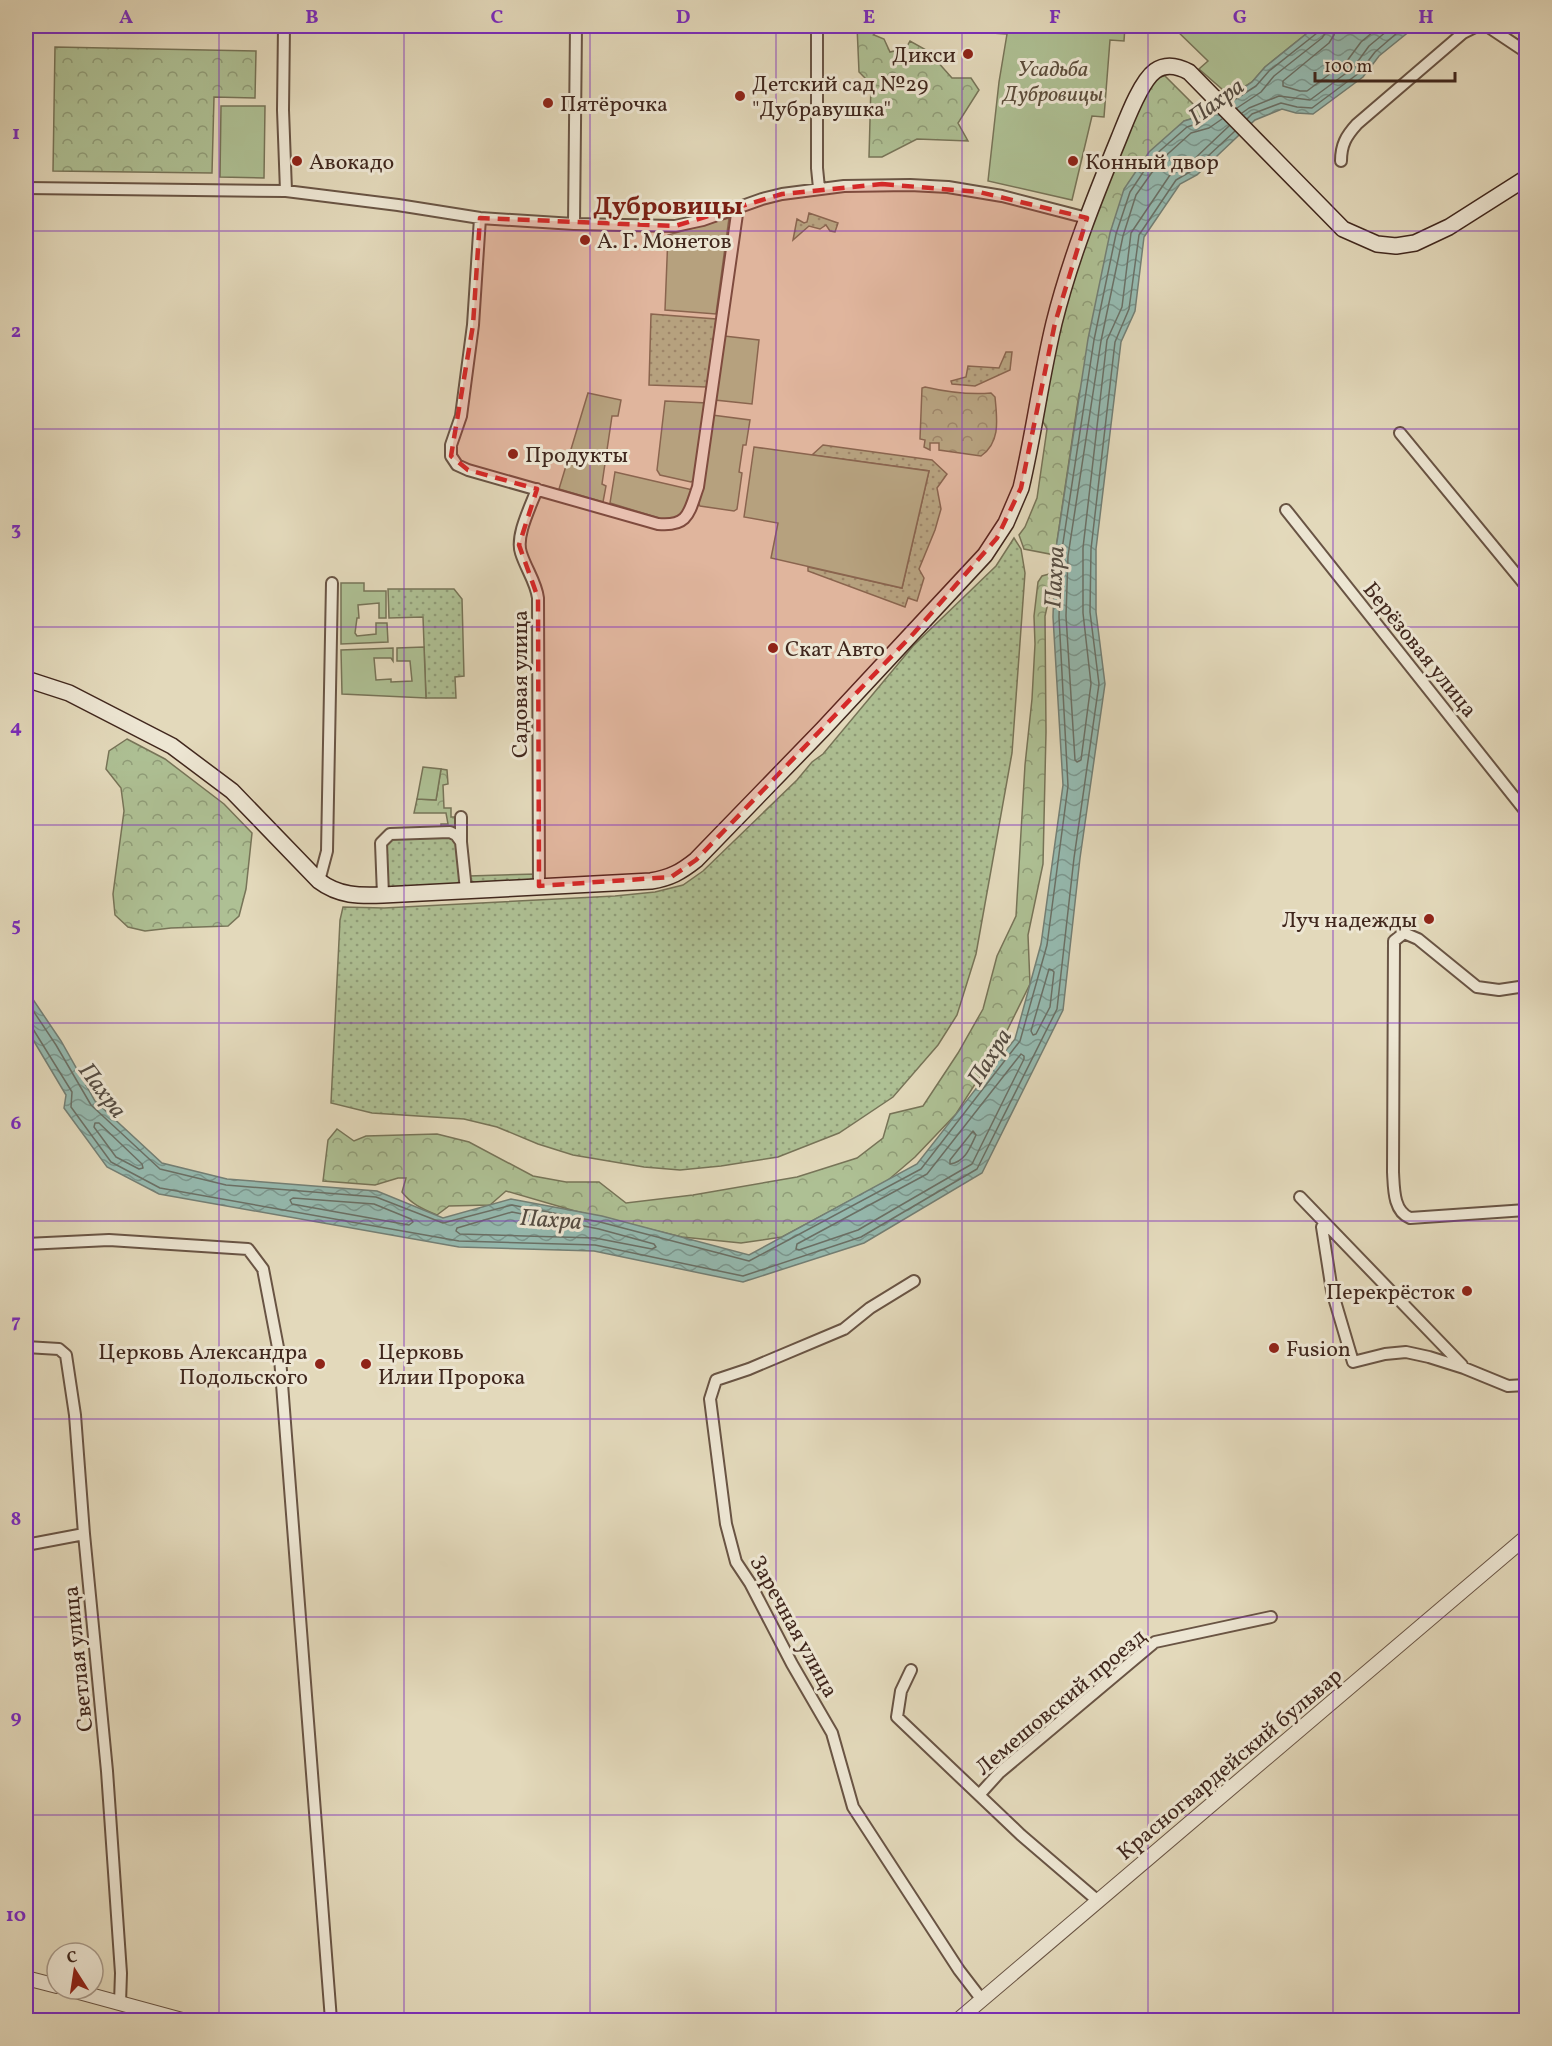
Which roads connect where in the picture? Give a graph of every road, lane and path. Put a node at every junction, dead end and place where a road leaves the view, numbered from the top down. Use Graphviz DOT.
graph roads {
  1 [pos="284,26"];
  2 [pos="576,26"];
  3 [pos="817,26"];
  4 [pos="1477,26"];
  5 [pos="1487,26"];
  6 [pos="1527,52"];
  7 [pos="1341,161"];
  8 [pos="1527,178"];
  9 [pos="26,188"];
  10 [pos="819,188"];
  11 [pos="286,191"];
  12 [pos="738,207"];
  13 [pos="480,218"];
  14 [pos="1087,218"];
  15 [pos="574,224"];
  16 [pos="1400,433"];
  17 [pos="537,489"];
  18 [pos="1286,510"];
  19 [pos="332,583"];
  20 [pos="1527,586"];
  21 [pos="26,679"];
  22 [pos="1527,812"];
  23 [pos="461,817"];
  24 [pos="461,842"];
  25 [pos="319,881"];
  26 [pos="539,886"];
  27 [pos="466,890"];
  28 [pos="383,895"];
  29 [pos="1527,986"];
  30 [pos="1300,1197"];
  31 [pos="1527,1210"];
  32 [pos="1326,1224"];
  33 [pos="26,1244"];
  34 [pos="914,1281"];
  35 [pos="26,1347"];
  36 [pos="1464,1368"];
  37 [pos="1527,1385"];
  38 [pos="84,1534"];
  39 [pos="1527,1537"];
  40 [pos="26,1545"];
  41 [pos="1271,1617"];
  42 [pos="911,1670"];
  43 [pos="980,1794"];
  44 [pos="1098,1901"];
  45 [pos="26,1978"];
  46 [pos="45,1983"];
  47 [pos="105,1999"];
  48 [pos="982,2000"];
  49 [pos="120,2003"];
  50 [pos="182,2020"];
  51 [pos="331,2020"];
  52 [pos="958,2020"];
  1 -- 11 [label="street"];
  2 -- 15 [label="street"];
  3 -- 10 [label="street"];
  4 -- 7 [label="street"];
  5 -- 6 [label="street"];
  8 -- 14 [label="main road"];
  9 -- 11 [label="street"];
  10 -- 12 [label="street"];
  10 -- 14 [label="street"];
  11 -- 13 [label="street"];
  12 -- 15 [label="street"];
  12 -- 17 [label="street"];
  13 -- 15 [label="street"];
  13 -- 17 [label="street"];
  14 -- 26 [label="main road"];
  16 -- 20 [label="street"];
  17 -- 26 [label="street, Садовая улица"];
  18 -- 22 [label="street, Берёзовая улица"];
  19 -- 25 [label="street"];
  21 -- 25 [label="main road"];
  23 -- 24 [label="street"];
  24 -- 27 [label="street"];
  24 -- 28 [label="street"];
  25 -- 28 [label="main road"];
  26 -- 27 [label="main road"];
  27 -- 28 [label="main road"];
  29 -- 31 [label="street"];
  30 -- 32 [label="street"];
  32 -- 36 [label="street"];
  32 -- 36 [label="street"];
  33 -- 51 [label="street"];
  34 -- 48 [label="street, Заречная улица"];
  35 -- 38 [label="street, Светлая улица"];
  36 -- 37 [label="street"];
  38 -- 40 [label="street"];
  38 -- 49 [label="street, Светлая улица"];
  39 -- 44 [label="street, Красногвардейский бульвар"];
  41 -- 43 [label="street, Лемешовский проезд"];
  42 -- 43 [label="street, Лемешовский проезд"];
  43 -- 44 [label="street, Лемешовский проезд"];
  44 -- 48 [label="street, Красногвардейский бульвар"];
  45 -- 46 [label="street"];
  47 -- 49 [label="street"];
  48 -- 52 [label="street, Красногвардейский бульвар"];
  49 -- 50 [label="street"];
}
